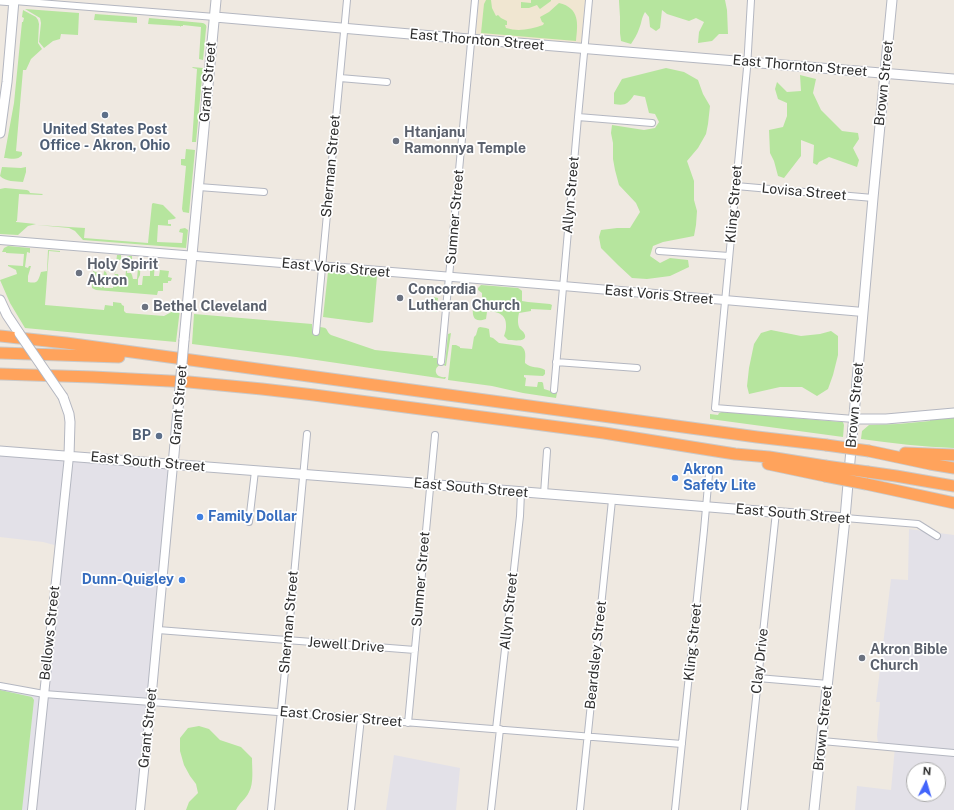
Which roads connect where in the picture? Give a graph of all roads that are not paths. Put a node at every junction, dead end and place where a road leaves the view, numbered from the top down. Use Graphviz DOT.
graph roads {
  1 [pos="0,0"];
  2 [pos="216,0"];
  3 [pos="347,0"];
  4 [pos="475,0"];
  5 [pos="589,0"];
  6 [pos="751,0"];
  7 [pos="892,0"];
  8 [pos="14,1"];
  9 [pos="214,17"];
  10 [pos="344,29"];
  11 [pos="472,40"];
  12 [pos="584,48"];
  13 [pos="747,62"];
  14 [pos="885,73"];
  15 [pos="340,78"];
  16 [pos="954,79"];
  17 [pos="387,82"];
  18 [pos="578,117"];
  19 [pos="652,122"];
  20 [pos="0,133"];
  21 [pos="736,186"];
  22 [pos="199,187"];
  23 [pos="264,192"];
  24 [pos="873,198"];
  25 [pos="0,240"];
  26 [pos="659,251"];
  27 [pos="192,256"];
  28 [pos="729,256"];
  29 [pos="322,266"];
  30 [pos="450,277"];
  31 [pos="564,286"];
  32 [pos="0,300"];
  33 [pos="726,300"];
  34 [pos="863,312"];
  35 [pos="316,332"];
  36 [pos="0,336"];
  37 [pos="0,353"];
  38 [pos="173,358"];
  39 [pos="441,362"];
  40 [pos="556,362"];
  41 [pos="637,368"];
  42 [pos="0,374"];
  43 [pos="92,376"];
  44 [pos="0,379"];
  45 [pos="554,390"];
  46 [pos="954,413"];
  47 [pos="854,419"];
  48 [pos="306,434"];
  49 [pos="435,435"];
  50 [pos="0,451"];
  51 [pos="547,451"];
  52 [pos="869,451"];
  53 [pos="954,455"];
  54 [pos="69,456"];
  55 [pos="173,465"];
  56 [pos="954,468"];
  57 [pos="255,471"];
  58 [pos="825,471"];
  59 [pos="709,474"];
  60 [pos="303,475"];
  61 [pos="431,484"];
  62 [pos="954,486"];
  63 [pos="521,492"];
  64 [pos="544,494"];
  65 [pos="938,499"];
  66 [pos="612,500"];
  67 [pos="954,503"];
  68 [pos="954,506"];
  69 [pos="706,507"];
  70 [pos="776,512"];
  71 [pos="845,518"];
  72 [pos="249,522"];
  73 [pos="937,536"];
  74 [pos="158,630"];
  75 [pos="288,641"];
  76 [pos="415,650"];
  77 [pos="758,678"];
  78 [pos="828,684"];
  79 [pos="0,686"];
  80 [pos="44,694"];
  81 [pos="151,702"];
  82 [pos="281,712"];
  83 [pos="361,718"];
  84 [pos="408,723"];
  85 [pos="498,729"];
  86 [pos="587,737"];
  87 [pos="822,741"];
  88 [pos="682,744"];
  89 [pos="954,753"];
  90 [pos="32,810"];
  91 [pos="140,810"];
  92 [pos="271,810"];
  93 [pos="351,810"];
  94 [pos="491,810"];
  95 [pos="580,810"];
  96 [pos="675,810"];
  97 [pos="744,810"];
  98 [pos="814,810"];
  1 -- 8 [label="main road, East Thornton Street"];
  2 -- 9 [label="main road, Grant Street"];
  3 -- 10 [label="street, Sherman Street"];
  4 -- 11 [label="street, Sumner Street"];
  5 -- 12 [label="street, Allyn Street"];
  6 -- 13 [label="street, Kling Street"];
  7 -- 14 [label="main road, Brown Street"];
  8 -- 9 [label="street, East Thornton Street"];
  8 -- 20 [label="main road"];
  9 -- 10 [label="main road, East Thornton Street"];
  9 -- 22 [label="main road, Grant Street"];
  10 -- 11 [label="main road, East Thornton Street"];
  10 -- 15 [label="street, Sherman Street"];
  11 -- 12 [label="main road, East Thornton Street"];
  11 -- 30 [label="street, Sumner Street"];
  12 -- 13 [label="main road, East Thornton Street"];
  12 -- 18 [label="street, Allyn Street"];
  13 -- 14 [label="main road, East Thornton Street"];
  13 -- 21 [label="street, Kling Street"];
  14 -- 16 [label="main road, East Thornton Street"];
  14 -- 24 [label="main road, Brown Street"];
  15 -- 17 [label="street"];
  15 -- 29 [label="street, Sherman Street"];
  18 -- 19 [label="street"];
  18 -- 31 [label="street, Allyn Street"];
  21 -- 24 [label="street, Lovisa Street"];
  21 -- 28 [label="street, Kling Street"];
  22 -- 23 [label="street"];
  22 -- 27 [label="main road, Grant Street"];
  24 -- 34 [label="main road, Brown Street"];
  25 -- 27 [label="street, East Voris Street"];
  26 -- 28 [label="street"];
  27 -- 29 [label="street, East Voris Street"];
  27 -- 55 [label="main road, Grant Street, bridge"];
  28 -- 33 [label="street, Kling Street"];
  29 -- 30 [label="street, East Voris Street"];
  29 -- 35 [label="street, Sherman Street"];
  30 -- 31 [label="street, East Voris Street"];
  30 -- 39 [label="street, Sumner Street"];
  31 -- 33 [label="street, East Voris Street"];
  31 -- 40 [label="street, Allyn Street"];
  32 -- 54 [label="main road, bridge"];
  33 -- 34 [label="street, East Voris Street"];
  33 -- 47 [label="street, Kling Street"];
  34 -- 47 [label="main road, Brown Street"];
  36 -- 38 [label="highway"];
  37 -- 38 [label="highway"];
  38 -- 52 [label="highway, bridge"];
  40 -- 41 [label="street"];
  40 -- 45 [label="street, Allyn Street"];
  42 -- 43 [label="highway"];
  43 -- 44 [label="highway"];
  43 -- 58 [label="highway"];
  46 -- 47 [label="main road"];
  47 -- 71 [label="main road, Brown Street"];
  48 -- 60 [label="street, Sherman Street"];
  49 -- 61 [label="street, Sumner Street"];
  50 -- 54 [label="main road, East South Street"];
  51 -- 64 [label="street"];
  52 -- 53 [label="highway"];
  52 -- 56 [label="highway"];
  54 -- 55 [label="main road, East South Street"];
  54 -- 80 [label="street, Bellows Street"];
  55 -- 57 [label="main road, East South Street"];
  55 -- 74 [label="street, Grant Street"];
  57 -- 60 [label="main road, East South Street"];
  57 -- 72 [label="street"];
  58 -- 62 [label="highway, bridge"];
  58 -- 65 [label="highway, bridge"];
  59 -- 69 [label="street, Kling Street"];
  60 -- 61 [label="main road, East South Street"];
  60 -- 75 [label="street, Sherman Street"];
  61 -- 63 [label="main road, East South Street"];
  61 -- 76 [label="street, Sumner Street"];
  63 -- 64 [label="main road, East South Street"];
  63 -- 85 [label="street, Allyn Street"];
  64 -- 66 [label="main road, East South Street"];
  65 -- 67 [label="highway"];
  65 -- 68 [label="highway"];
  66 -- 69 [label="main road, East South Street"];
  66 -- 86 [label="street, Beardsley Street"];
  69 -- 70 [label="main road, East South Street"];
  69 -- 88 [label="street, Kling Street"];
  70 -- 71 [label="main road, East South Street"];
  70 -- 77 [label="street, Clay Drive"];
  71 -- 73 [label="street, East South Street"];
  71 -- 78 [label="main road, Brown Street"];
  74 -- 75 [label="street, Jewell Drive"];
  74 -- 81 [label="street, Grant Street"];
  75 -- 76 [label="street, Jewell Drive"];
  75 -- 82 [label="street, Sherman Street"];
  76 -- 84 [label="street, Sumner Street"];
  77 -- 78 [label="street"];
  77 -- 97 [label="street, Clay Drive"];
  78 -- 87 [label="main road, Brown Street"];
  79 -- 80 [label="street, East Crosier Street"];
  80 -- 81 [label="street, East Crosier Street"];
  80 -- 90 [label="street, Bellows Street"];
  81 -- 82 [label="street, East Crosier Street"];
  81 -- 91 [label="street, Grant Street"];
  82 -- 83 [label="street, East Crosier Street"];
  82 -- 92 [label="street, Sherman Street"];
  83 -- 84 [label="street, East Crosier Street"];
  83 -- 93 [label="street"];
  84 -- 85 [label="street, East Crosier Street"];
  85 -- 86 [label="street, East Crosier Street"];
  85 -- 94 [label="street, Allyn Street"];
  86 -- 88 [label="street, East Crosier Street"];
  86 -- 95 [label="street, Beardsley Street"];
  87 -- 89 [label="street"];
  87 -- 98 [label="main road, Brown Street"];
  88 -- 96 [label="street, Kling Street"];
}
